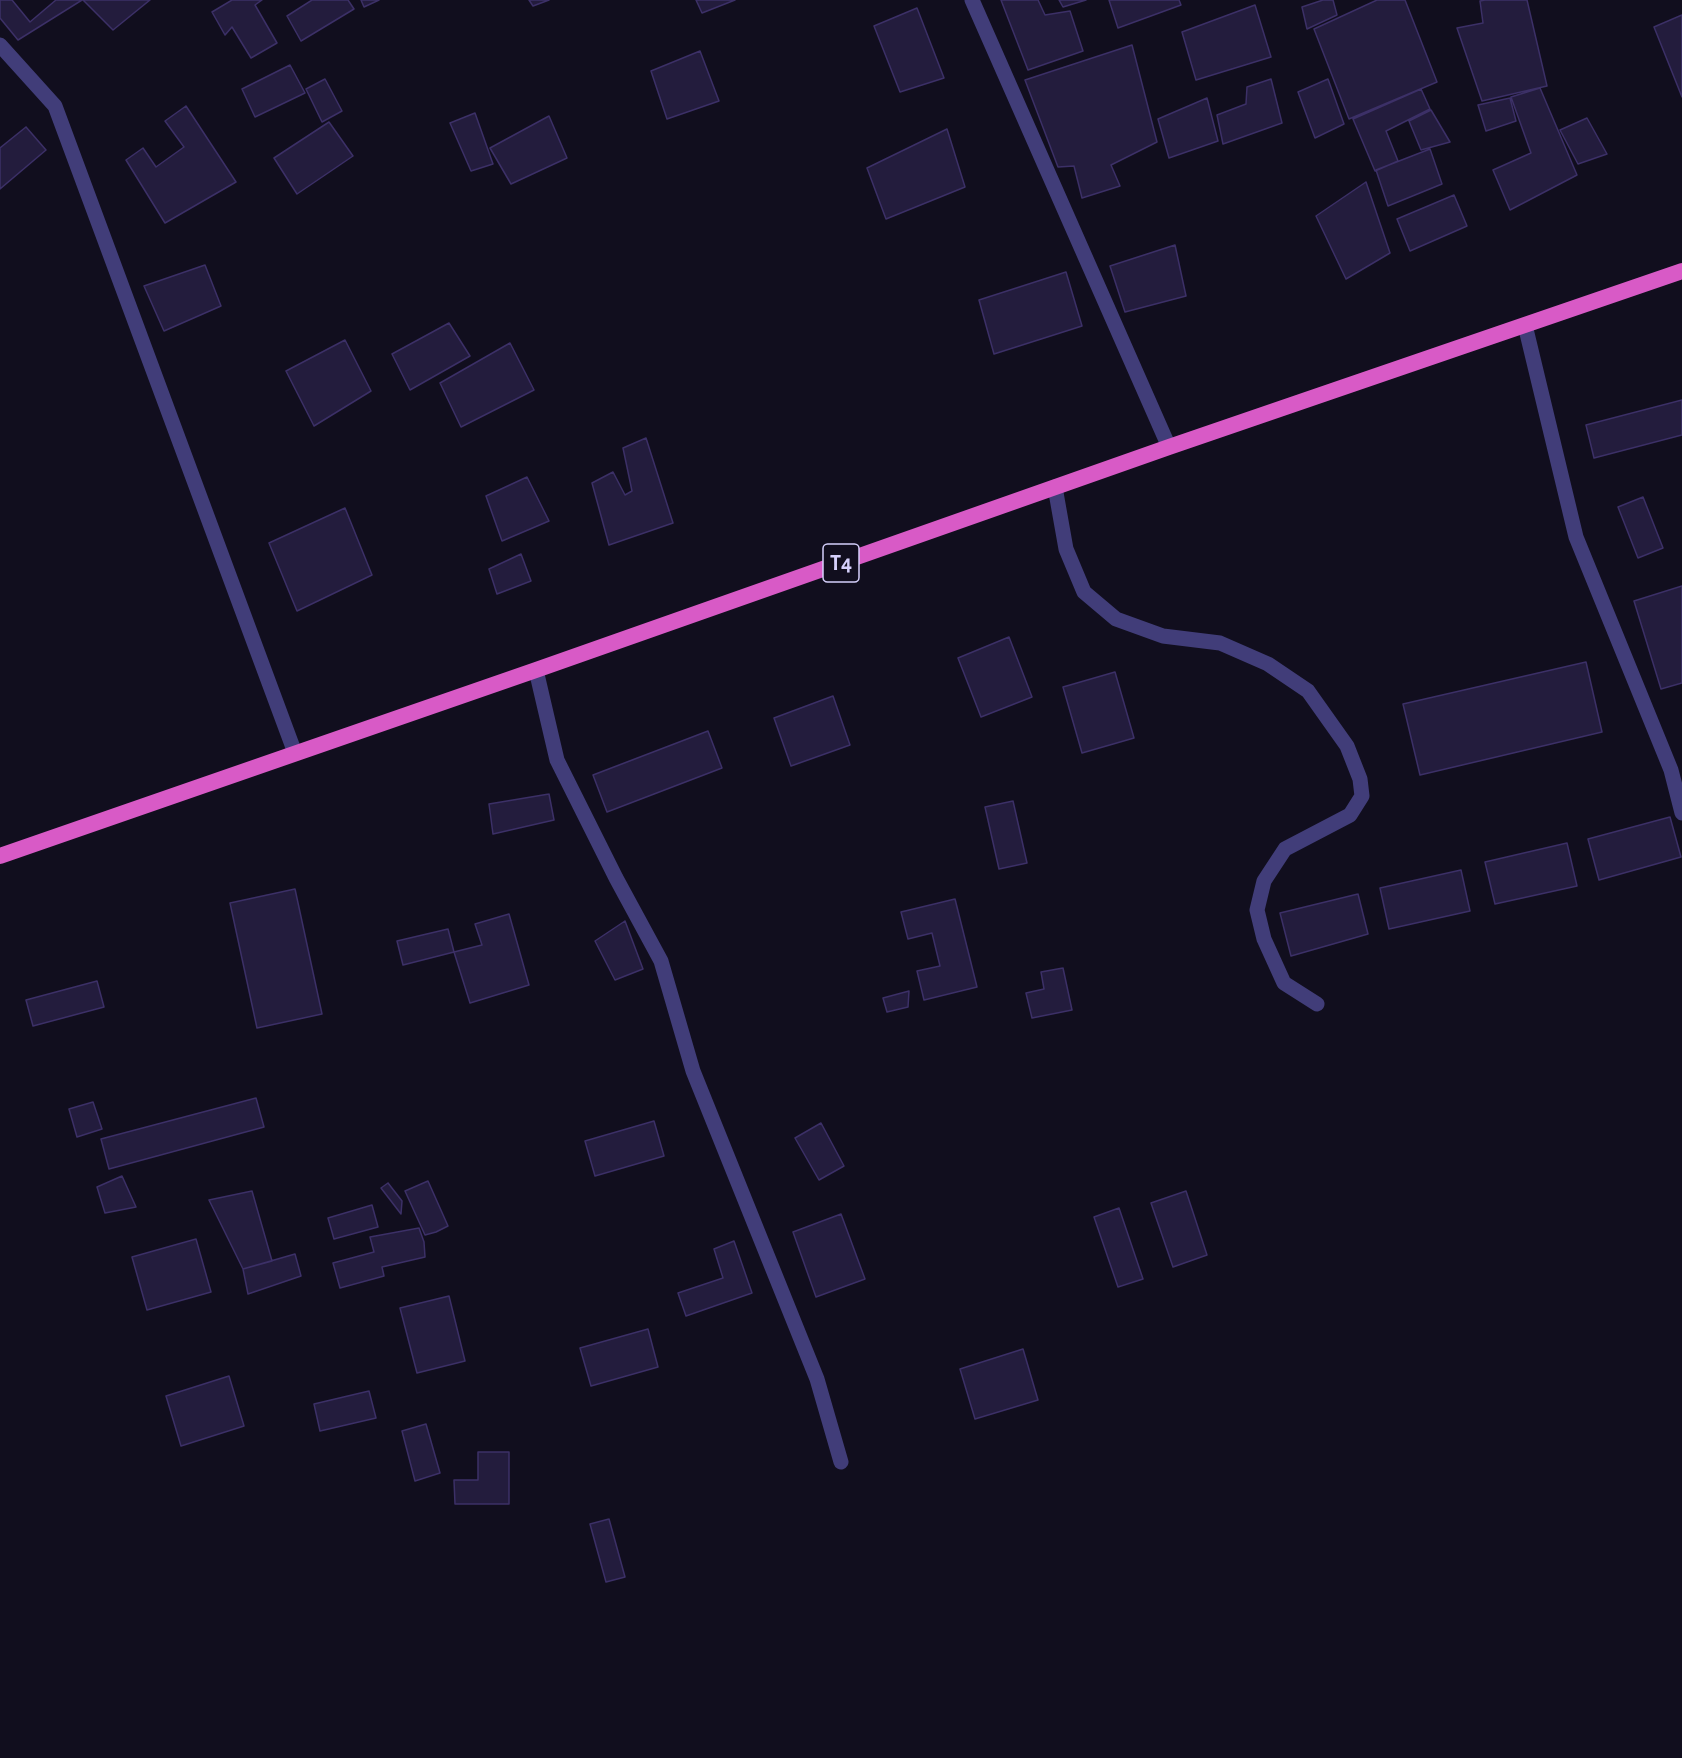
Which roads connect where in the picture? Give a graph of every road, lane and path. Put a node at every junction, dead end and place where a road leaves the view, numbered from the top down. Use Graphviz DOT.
graph roads {
  1 [pos="972,0"];
  2 [pos="0,45"];
  3 [pos="1682,271"];
  4 [pos="1525,325"];
  5 [pos="1169,447"];
  6 [pos="1055,487"];
  7 [pos="536,670"];
  8 [pos="295,753"];
  9 [pos="1682,813"];
  10 [pos="0,856"];
  11 [pos="1317,1004"];
  12 [pos="841,1462"];
  1 -- 5 [label="street"];
  2 -- 8 [label="street"];
  3 -- 4 [label="highway, T4"];
  4 -- 5 [label="highway, T4"];
  4 -- 9 [label="street"];
  5 -- 6 [label="highway, T4"];
  6 -- 7 [label="highway, T4"];
  6 -- 11 [label="street"];
  7 -- 8 [label="highway, T4"];
  7 -- 12 [label="street"];
  8 -- 10 [label="highway, T4"];
}
